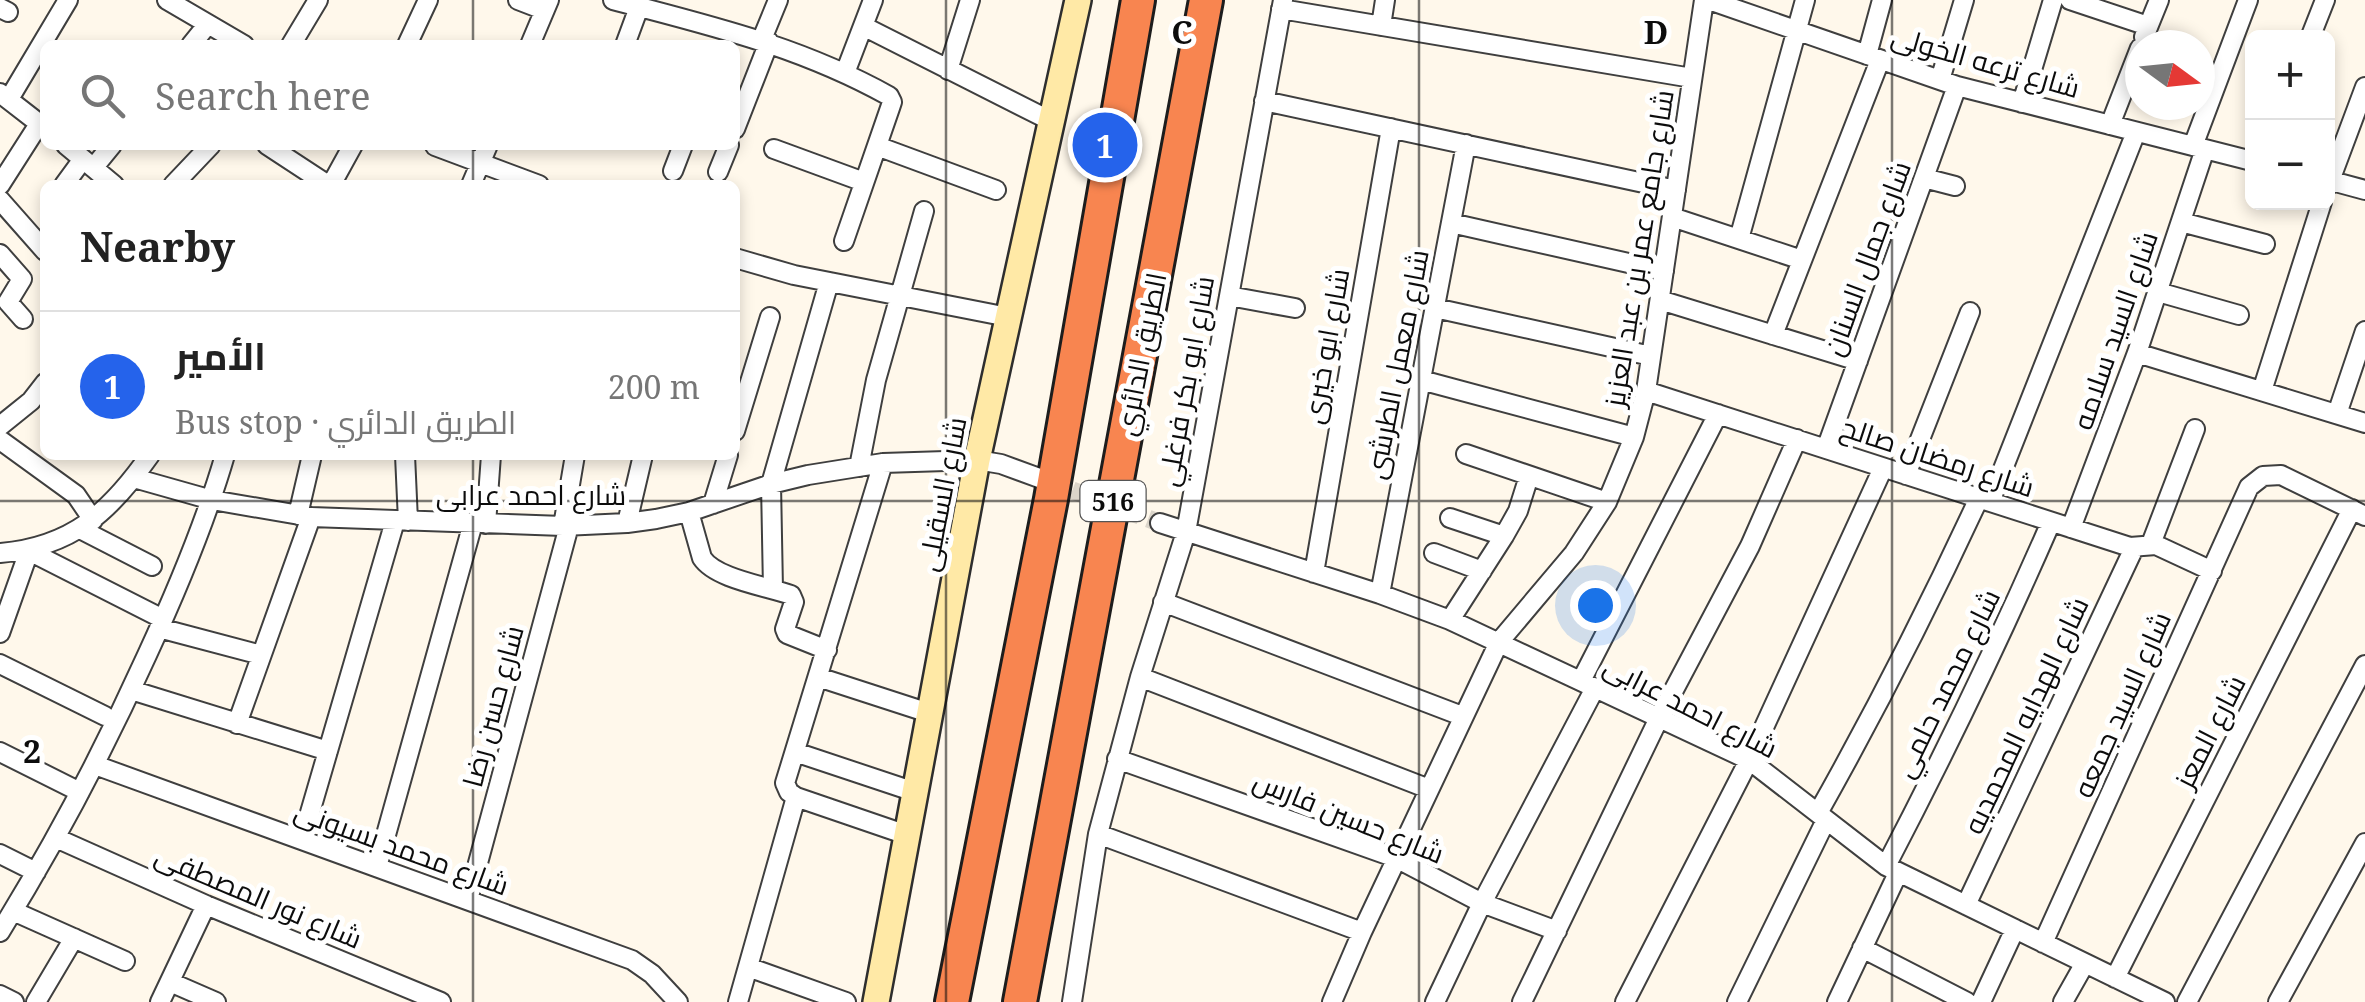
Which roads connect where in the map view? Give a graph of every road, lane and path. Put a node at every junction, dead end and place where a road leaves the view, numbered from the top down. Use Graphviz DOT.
graph roads {
  1 [pos="68,0"];
  2 [pos="318,0"];
  3 [pos="428,0"];
  4 [pos="518,0"];
  5 [pos="613,0"];
  6 [pos="778,0"];
  7 [pos="873,0"];
  8 [pos="970,0"];
  9 [pos="1078,0"];
  10 [pos="1138,0"];
  11 [pos="1206,0"];
  12 [pos="1385,0"];
  13 [pos="1805,0"];
  14 [pos="1882,0"];
  15 [pos="1964,0"];
  16 [pos="2053,0"];
  17 [pos="2070,0"];
  18 [pos="2159,0"];
  19 [pos="2248,0"];
  20 [pos="2325,0"];
  21 [pos="1716,2"];
  22 [pos="177,3"];
  23 [pos="1282,4"];
  24 [pos="546,5"];
  25 [pos="640,7"];
  26 [pos="675,8"];
  27 [pos="208,24"];
  28 [pos="863,26"];
  29 [pos="1381,26"];
  30 [pos="2148,26"];
  31 [pos="2146,30"];
  32 [pos="2313,30"];
  33 [pos="1798,31"];
  34 [pos="725,37"];
  35 [pos="41,40"];
  36 [pos="195,40"];
  37 [pos="235,40"];
  38 [pos="294,40"];
  39 [pos="409,40"];
  40 [pos="532,40"];
  41 [pos="628,40"];
  42 [pos="765,41"];
  43 [pos="40,42"];
  44 [pos="1874,57"];
  45 [pos="948,70"];
  46 [pos="845,73"];
  47 [pos="1692,78"];
  48 [pos="1949,83"];
  49 [pos="2125,86"];
  50 [pos="2365,87"];
  51 [pos="4,96"];
  52 [pos="1264,100"];
  53 [pos="2022,103"];
  54 [pos="740,114"];
  55 [pos="1051,121"];
  56 [pos="40,124"];
  57 [pos="2110,125"];
  58 [pos="1391,128"];
  59 [pos="40,129"];
  60 [pos="2136,132"];
  61 [pos="1466,144"];
  62 [pos="877,146"];
  63 [pos="2199,148"];
  64 [pos="72,150"];
  65 [pos="105,150"];
  66 [pos="206,150"];
  67 [pos="274,150"];
  68 [pos="350,150"];
  69 [pos="446,150"];
  70 [pos="486,150"];
  71 [pos="682,150"];
  72 [pos="726,150"];
  73 [pos="774,150"];
  74 [pos="2245,159"];
  75 [pos="88,163"];
  76 [pos="480,163"];
  77 [pos="2335,164"];
  78 [pos="673,171"];
  79 [pos="718,172"];
  80 [pos="1924,178"];
  81 [pos="69,180"];
  82 [pos="108,180"];
  83 [pos="178,180"];
  84 [pos="322,180"];
  85 [pos="333,180"];
  86 [pos="474,180"];
  87 [pos="526,180"];
  88 [pos="864,182"];
  89 [pos="2335,184"];
  90 [pos="0,186"];
  91 [pos="1955,186"];
  92 [pos="996,190"];
  93 [pos="1676,190"];
  94 [pos="2365,190"];
  95 [pos="0,200"];
  96 [pos="2319,210"];
  97 [pos="924,212"];
  98 [pos="1672,217"];
  99 [pos="2181,222"];
  100 [pos="1451,223"];
  101 [pos="1739,239"];
  102 [pos="844,242"];
  103 [pos="2265,244"];
  104 [pos="40,245"];
  105 [pos="0,254"];
  106 [pos="740,259"];
  107 [pos="1802,260"];
  108 [pos="1664,271"];
  109 [pos="828,282"];
  110 [pos="2158,292"];
  111 [pos="898,296"];
  112 [pos="1229,296"];
  113 [pos="1660,300"];
  114 [pos="1295,308"];
  115 [pos="1435,308"];
  116 [pos="1970,312"];
  117 [pos="2240,316"];
  118 [pos="770,317"];
  119 [pos="1008,317"];
  120 [pos="23,319"];
  121 [pos="2365,331"];
  122 [pos="1773,335"];
  123 [pos="2137,353"];
  124 [pos="1651,356"];
  125 [pos="1858,361"];
  126 [pos="1421,380"];
  127 [pos="40,390"];
  128 [pos="1646,391"];
  129 [pos="2262,391"];
  130 [pos="1718,414"];
  131 [pos="2337,414"];
  132 [pos="740,415"];
  133 [pos="2365,423"];
  134 [pos="0,426"];
  135 [pos="2195,429"];
  136 [pos="1634,437"];
  137 [pos="1796,439"];
  138 [pos="0,440"];
  139 [pos="1826,449"];
  140 [pos="1466,454"];
  141 [pos="147,460"];
  142 [pos="224,460"];
  143 [pos="311,460"];
  144 [pos="405,460"];
  145 [pos="490,460"];
  146 [pos="574,460"];
  147 [pos="642,460"];
  148 [pos="726,460"];
  149 [pos="976,460"];
  150 [pos="883,464"];
  151 [pos="859,467"];
  152 [pos="1883,468"];
  153 [pos="1906,475"];
  154 [pos="1529,476"];
  155 [pos="134,478"];
  156 [pos="1042,479"];
  157 [pos="772,484"];
  158 [pos="212,500"];
  159 [pos="1984,500"];
  160 [pos="1607,502"];
  161 [pos="712,504"];
  162 [pos="689,512"];
  163 [pos="2358,512"];
  164 [pos="304,516"];
  165 [pos="1450,518"];
  166 [pos="401,521"];
  167 [pos="2052,522"];
  168 [pos="627,523"];
  169 [pos="1160,523"];
  170 [pos="87,524"];
  171 [pos="479,524"];
  172 [pos="566,526"];
  173 [pos="2072,528"];
  174 [pos="1186,532"];
  175 [pos="1504,536"];
  176 [pos="2142,546"];
  177 [pos="29,551"];
  178 [pos="1434,553"];
  179 [pos="0,554"];
  180 [pos="152,566"];
  181 [pos="2212,571"];
  182 [pos="1482,572"];
  183 [pos="1314,573"];
  184 [pos="773,589"];
  185 [pos="1380,594"];
  186 [pos="1163,602"];
  187 [pos="1450,620"];
  188 [pos="161,624"];
  189 [pos="0,632"];
  190 [pos="1499,642"];
  191 [pos="827,650"];
  192 [pos="261,656"];
  193 [pos="0,664"];
  194 [pos="2365,664"];
  195 [pos="818,677"];
  196 [pos="1140,677"];
  197 [pos="1588,684"];
  198 [pos="131,690"];
  199 [pos="929,713"];
  200 [pos="105,716"];
  201 [pos="1462,716"];
  202 [pos="1659,718"];
  203 [pos="237,724"];
  204 [pos="328,751"];
  205 [pos="0,752"];
  206 [pos="795,752"];
  207 [pos="1117,759"];
  208 [pos="1749,760"];
  209 [pos="95,765"];
  210 [pos="1429,788"];
  211 [pos="80,792"];
  212 [pos="915,792"];
  213 [pos="796,797"];
  214 [pos="1822,816"];
  215 [pos="1098,834"];
  216 [pos="907,835"];
  217 [pos="56,838"];
  218 [pos="302,840"];
  219 [pos="2365,843"];
  220 [pos="0,854"];
  221 [pos="1396,858"];
  222 [pos="377,867"];
  223 [pos="1892,869"];
  224 [pos="36,872"];
  225 [pos="468,900"];
  226 [pos="1482,904"];
  227 [pos="206,905"];
  228 [pos="1966,906"];
  229 [pos="13,911"];
  230 [pos="2015,929"];
  231 [pos="1557,931"];
  232 [pos="0,932"];
  233 [pos="1362,932"];
  234 [pos="74,938"];
  235 [pos="2043,942"];
  236 [pos="1862,948"];
  237 [pos="125,961"];
  238 [pos="2085,963"];
  239 [pos="748,968"];
  240 [pos="2115,978"];
  241 [pos="170,982"];
  242 [pos="0,994"];
  243 [pos="2156,1000"];
  244 [pos="14,1002"];
  245 [pos="36,1002"];
  246 [pos="160,1002"];
  247 [pos="216,1002"];
  248 [pos="441,1002"];
  249 [pos="678,1002"];
  250 [pos="738,1002"];
  251 [pos="846,1002"];
  252 [pos="876,1002"];
  253 [pos="952,1002"];
  254 [pos="1020,1002"];
  255 [pos="1072,1002"];
  256 [pos="1332,1002"];
  257 [pos="1435,1002"];
  258 [pos="1522,1002"];
  259 [pos="1625,1002"];
  260 [pos="1737,1002"];
  261 [pos="1837,1002"];
  262 [pos="1967,1002"];
  263 [pos="1981,1002"];
  264 [pos="2063,1002"];
  265 [pos="2187,1002"];
  266 [pos="2278,1002"];
  1 -- 35 [label="street"];
  2 -- 38 [label="street"];
  3 -- 39 [label="street"];
  4 -- 24 [label="street"];
  5 -- 25 [label="street"];
  6 -- 42 [label="street"];
  7 -- 28 [label="street"];
  8 -- 45 [label="street"];
  9 -- 55 [label="street, شارع السقيلى"];
  10 -- 253 [label="highway, 516"];
  11 -- 254 [label="highway, الطريق الدائري / 516"];
  12 -- 29 [label="street"];
  13 -- 33 [label="street"];
  14 -- 44 [label="street"];
  15 -- 48 [label="street, شارع جمال السنان"];
  16 -- 53 [label="street"];
  17 -- 30 [label="street"];
  18 -- 30 [label="street"];
  19 -- 63 [label="street, شارع السيد سلامه"];
  20 -- 32 [label="street"];
  21 -- 33 [label="street, شارع ترعه الخولى"];
  21 -- 47 [label="street, شارع جامع عمر بن عبد العزيز"];
  22 -- 27 [label="street"];
  23 -- 29 [label="street"];
  23 -- 52 [label="street, شارع ابو بكر فرغلي"];
  24 -- 40 [label="street"];
  25 -- 26 [label="street"];
  25 -- 41 [label="street"];
  26 -- 34 [label="street"];
  27 -- 36 [label="street"];
  27 -- 37 [label="street"];
  28 -- 45 [label="street"];
  28 -- 46 [label="street"];
  29 -- 47 [label="street"];
  30 -- 31 [label="street"];
  33 -- 44 [label="street, شارع ترعه الخولى"];
  33 -- 101 [label="street"];
  34 -- 42 [label="street"];
  42 -- 46 [label="street"];
  42 -- 54 [label="street"];
  43 -- 51 [label="street"];
  44 -- 48 [label="street, شارع ترعه الخولى"];
  44 -- 107 [label="street"];
  45 -- 55 [label="street"];
  46 -- 62 [label="street"];
  47 -- 93 [label="street, شارع جامع عمر بن عبد العزيز"];
  48 -- 53 [label="street, شارع ترعه الخولى"];
  48 -- 80 [label="street, شارع جمال السنان"];
  49 -- 57 [label="street"];
  50 -- 77 [label="street"];
  51 -- 56 [label="street"];
  52 -- 58 [label="street"];
  52 -- 112 [label="street, شارع ابو بكر فرغلي"];
  53 -- 57 [label="street, شارع ترعه الخولى"];
  55 -- 119 [label="street, شارع السقيلى"];
  57 -- 60 [label="street, شارع ترعه الخولى"];
  58 -- 61 [label="street"];
  58 -- 183 [label="street, شارع ابو خيرى"];
  59 -- 90 [label="street"];
  60 -- 63 [label="street, شارع ترعه الخولى"];
  60 -- 159 [label="street"];
  61 -- 93 [label="street"];
  61 -- 100 [label="street, شارع معمل الطرشى"];
  62 -- 88 [label="street"];
  62 -- 92 [label="street"];
  63 -- 74 [label="street, شارع ترعه الخولى"];
  63 -- 99 [label="street, شارع السيد سلامه"];
  64 -- 75 [label="street"];
  65 -- 75 [label="street"];
  66 -- 83 [label="street"];
  67 -- 84 [label="street"];
  68 -- 85 [label="street"];
  69 -- 76 [label="street"];
  70 -- 76 [label="street"];
  71 -- 78 [label="street"];
  72 -- 79 [label="street"];
  73 -- 88 [label="street"];
  75 -- 81 [label="street"];
  75 -- 82 [label="street"];
  76 -- 86 [label="street"];
  76 -- 87 [label="street"];
  80 -- 91 [label="street"];
  80 -- 125 [label="street, شارع جمال السنان"];
  88 -- 102 [label="street"];
  89 -- 94 [label="street"];
  93 -- 98 [label="street, شارع جامع عمر بن عبد العزيز"];
  95 -- 104 [label="street"];
  96 -- 129 [label="street"];
  97 -- 111 [label="street"];
  98 -- 101 [label="street"];
  98 -- 108 [label="street, شارع جامع عمر بن عبد العزيز"];
  99 -- 103 [label="street"];
  99 -- 110 [label="street, شارع السيد سلامه"];
  100 -- 108 [label="street"];
  100 -- 115 [label="street, شارع معمل الطرشى"];
  101 -- 107 [label="street"];
  105 -- 120 [label="street"];
  106 -- 109 [label="street"];
  107 -- 122 [label="street"];
  108 -- 113 [label="street, شارع جامع عمر بن عبد العزيز"];
  109 -- 111 [label="street"];
  109 -- 157 [label="street"];
  110 -- 117 [label="street"];
  110 -- 123 [label="street, شارع السيد سلامه"];
  111 -- 119 [label="street"];
  111 -- 151 [label="street"];
  112 -- 114 [label="street"];
  112 -- 174 [label="street, شارع ابو بكر فرغلي"];
  113 -- 122 [label="street"];
  113 -- 124 [label="street, شارع جامع عمر بن عبد العزيز"];
  115 -- 124 [label="street"];
  115 -- 126 [label="street, شارع معمل الطرشى"];
  116 -- 153 [label="street"];
  118 -- 132 [label="street"];
  119 -- 149 [label="street, شارع السقيلى"];
  121 -- 131 [label="street"];
  122 -- 125 [label="street"];
  123 -- 129 [label="street"];
  123 -- 173 [label="street, شارع السيد سلامه"];
  124 -- 128 [label="street, شارع جامع عمر بن عبد العزيز"];
  125 -- 139 [label="street, شارع جمال السنان"];
  126 -- 136 [label="street"];
  126 -- 185 [label="street, شارع معمل الطرشى"];
  127 -- 134 [label="street"];
  128 -- 130 [label="street, شارع رمضان صالح"];
  128 -- 136 [label="street, شارع جامع عمر بن عبد العزيز"];
  129 -- 131 [label="street"];
  130 -- 137 [label="street, شارع رمضان صالح"];
  130 -- 197 [label="street"];
  131 -- 133 [label="street"];
  135 -- 176 [label="street, شارع الهدايه المحمديه"];
  136 -- 160 [label="street, شارع جامع عمر بن عبد العزيز"];
  137 -- 139 [label="street, شارع رمضان صالح"];
  137 -- 202 [label="street"];
  138 -- 170 [label="street"];
  139 -- 152 [label="street, شارع رمضان صالح"];
  140 -- 154 [label="street"];
  141 -- 155 [label="street"];
  142 -- 158 [label="street"];
  143 -- 164 [label="street"];
  144 -- 166 [label="street"];
  145 -- 171 [label="street"];
  146 -- 172 [label="street, شارع حسن رضا"];
  147 -- 168 [label="street"];
  148 -- 161 [label="street"];
  149 -- 150 [label="street, شارع احمد عرابى"];
  149 -- 156 [label="street, شارع احمد عرابى"];
  149 -- 199 [label="street, شارع السقيلى"];
  150 -- 151 [label="street, شارع احمد عرابى"];
  150 -- 191 [label="street"];
  151 -- 157 [label="street, شارع احمد عرابى"];
  152 -- 153 [label="street, شارع رمضان صالح"];
  152 -- 208 [label="street"];
  153 -- 159 [label="street, شارع رمضان صالح"];
  154 -- 160 [label="street"];
  154 -- 175 [label="street"];
  155 -- 158 [label="street, شارع احمد عرابى"];
  155 -- 170 [label="street"];
  157 -- 161 [label="street, شارع احمد عرابى"];
  157 -- 184 [label="street"];
  158 -- 164 [label="street, شارع احمد عرابى"];
  158 -- 188 [label="street"];
  159 -- 167 [label="street, شارع رمضان صالح"];
  159 -- 214 [label="street"];
  160 -- 190 [label="street, شارع جامع عمر بن عبد العزيز"];
  161 -- 162 [label="street, شارع احمد عرابى"];
  162 -- 168 [label="street, شارع احمد عرابى"];
  162 -- 184 [label="street"];
  163 -- 181 [label="street, شارع السيد جمعه"];
  163 -- 240 [label="street, شارع المعز"];
  164 -- 166 [label="street, شارع احمد عرابى"];
  164 -- 192 [label="street"];
  165 -- 175 [label="street"];
  166 -- 171 [label="street, شارع احمد عرابى"];
  166 -- 204 [label="street"];
  167 -- 173 [label="street, شارع رمضان صالح"];
  167 -- 223 [label="street, شارع محمد حلمي"];
  168 -- 172 [label="street, شارع احمد عرابى"];
  169 -- 174 [label="street, شارع احمد عرابى"];
  170 -- 177 [label="street"];
  170 -- 180 [label="street"];
  171 -- 172 [label="street, شارع احمد عرابى"];
  171 -- 222 [label="street"];
  172 -- 225 [label="street, شارع حسن رضا"];
  173 -- 176 [label="street, شارع رمضان صالح"];
  174 -- 183 [label="street, شارع احمد عرابى"];
  174 -- 186 [label="street, شارع ابو بكر فرغلي"];
  175 -- 182 [label="street"];
  176 -- 181 [label="street, شارع رمضان صالح"];
  176 -- 228 [label="street, شارع الهدايه المحمديه"];
  177 -- 179 [label="street"];
  177 -- 188 [label="street"];
  177 -- 189 [label="street"];
  178 -- 182 [label="street"];
  181 -- 235 [label="street, شارع السيد جمعه"];
  182 -- 187 [label="street"];
  183 -- 185 [label="street, شارع احمد عرابى"];
  184 -- 191 [label="street"];
  185 -- 187 [label="street, شارع احمد عرابى"];
  186 -- 196 [label="street, شارع ابو بكر فرغلي"];
  186 -- 201 [label="street"];
  187 -- 190 [label="street, شارع احمد عرابى"];
  188 -- 192 [label="street"];
  188 -- 198 [label="street"];
  190 -- 197 [label="street, شارع احمد عرابى"];
  190 -- 201 [label="street, شارع جامع عمر بن عبد العزيز"];
  191 -- 195 [label="street"];
  192 -- 203 [label="street"];
  193 -- 200 [label="street"];
  194 -- 265 [label="street"];
  195 -- 199 [label="street"];
  195 -- 206 [label="street"];
  196 -- 207 [label="street, شارع ابو بكر فرغلي"];
  196 -- 210 [label="street"];
  197 -- 202 [label="street, شارع احمد عرابى"];
  197 -- 226 [label="street"];
  198 -- 203 [label="street"];
  198 -- 209 [label="street"];
  199 -- 212 [label="street, شارع السقيلى"];
  201 -- 210 [label="street, شارع جامع عمر بن عبد العزيز"];
  202 -- 208 [label="street, شارع احمد عرابى"];
  202 -- 231 [label="street"];
  203 -- 204 [label="street"];
  204 -- 218 [label="street"];
  205 -- 211 [label="street"];
  206 -- 212 [label="street"];
  206 -- 213 [label="street"];
  207 -- 215 [label="street, شارع ابو بكر فرغلي"];
  207 -- 221 [label="street, شارع حسين فارس"];
  208 -- 214 [label="street, شارع احمد عرابى"];
  208 -- 259 [label="street"];
  209 -- 211 [label="street"];
  209 -- 218 [label="street, شارع محمد بسيونى"];
  210 -- 221 [label="street, شارع جامع عمر بن عبد العزيز"];
  211 -- 217 [label="street"];
  212 -- 216 [label="street, شارع السقيلى"];
  213 -- 216 [label="street"];
  213 -- 239 [label="street"];
  214 -- 223 [label="street, شارع احمد عرابى"];
  214 -- 260 [label="street"];
  215 -- 233 [label="street"];
  215 -- 255 [label="street, شارع ابو بكر فرغلي"];
  216 -- 252 [label="street, شارع السقيلى"];
  217 -- 224 [label="street"];
  217 -- 227 [label="street, شارع نور المصطفى"];
  218 -- 222 [label="street, شارع محمد بسيونى"];
  219 -- 266 [label="street"];
  220 -- 224 [label="street"];
  221 -- 226 [label="street, شارع حسين فارس"];
  221 -- 233 [label="street, شارع جامع عمر بن عبد العزيز"];
  222 -- 225 [label="street, شارع محمد بسيونى"];
  223 -- 228 [label="street, شارع احمد عرابى"];
  223 -- 236 [label="street, شارع محمد حلمي"];
  224 -- 229 [label="street"];
  225 -- 249 [label="street, شارع محمد بسيونى"];
  226 -- 231 [label="street, شارع حسين فارس"];
  226 -- 257 [label="street"];
  227 -- 241 [label="street"];
  227 -- 248 [label="street, شارع نور المصطفى"];
  228 -- 230 [label="street, شارع احمد عرابى"];
  229 -- 232 [label="street"];
  229 -- 234 [label="street"];
  230 -- 235 [label="street, شارع احمد عرابى"];
  230 -- 263 [label="street"];
  231 -- 258 [label="street"];
  233 -- 256 [label="street, شارع جامع عمر بن عبد العزيز"];
  234 -- 237 [label="street"];
  234 -- 245 [label="street"];
  235 -- 238 [label="street, شارع احمد عرابى"];
  236 -- 261 [label="street, شارع محمد حلمي"];
  236 -- 262 [label="street"];
  238 -- 240 [label="street, شارع احمد عرابى"];
  238 -- 264 [label="street"];
  239 -- 250 [label="street"];
  239 -- 251 [label="street"];
  240 -- 243 [label="street, شارع احمد عرابى"];
  241 -- 246 [label="street"];
  241 -- 247 [label="street"];
  242 -- 244 [label="street"];
}
